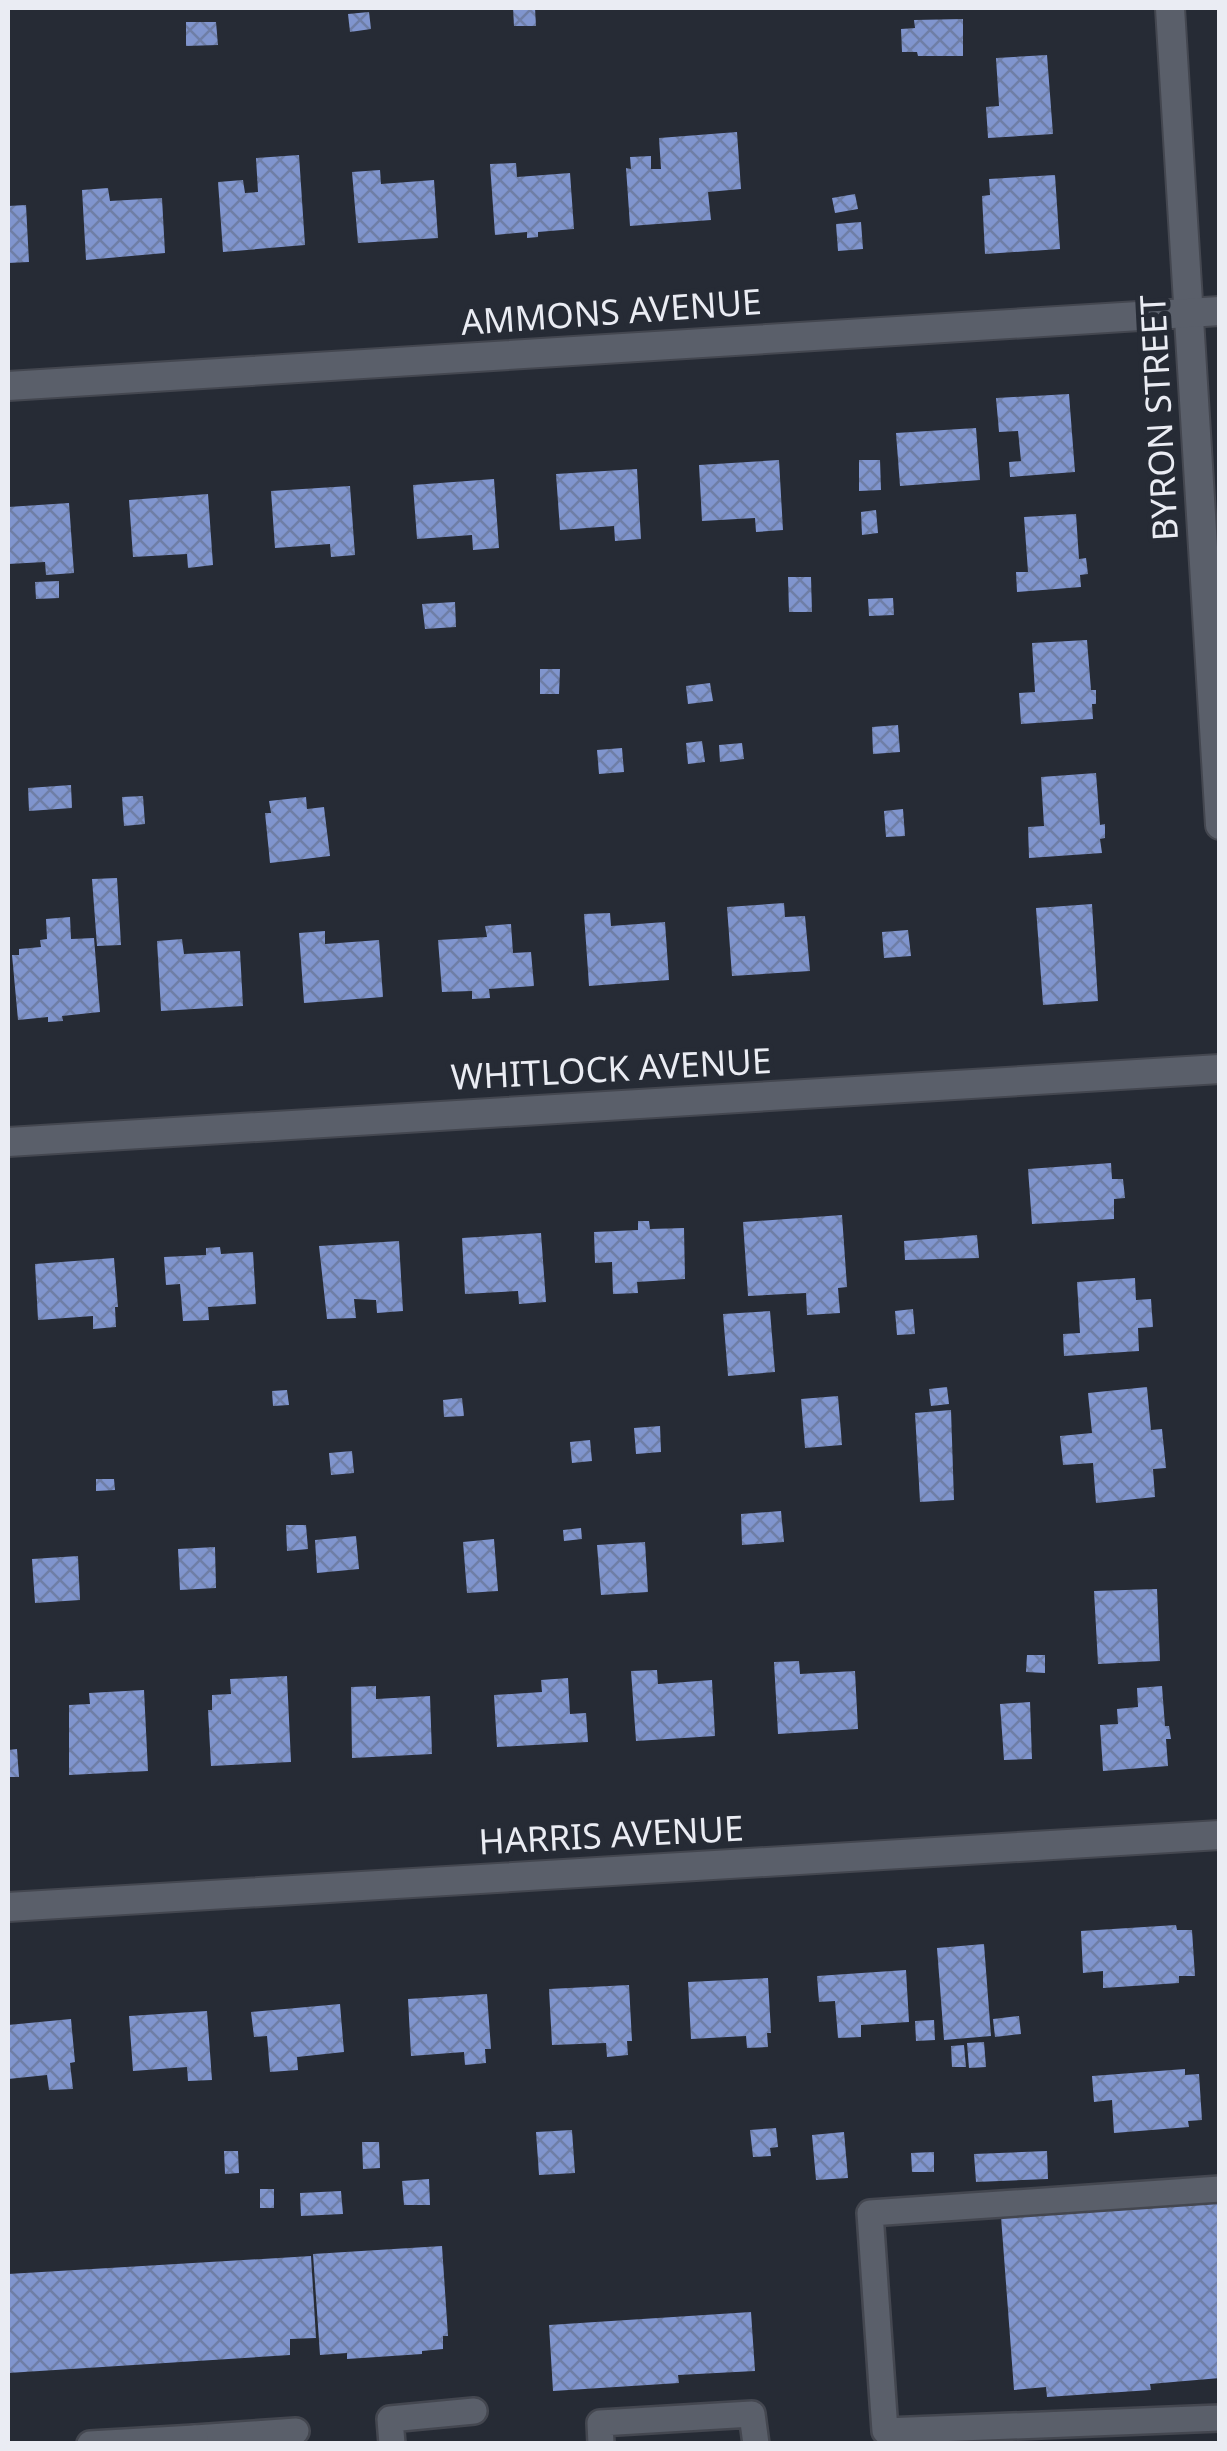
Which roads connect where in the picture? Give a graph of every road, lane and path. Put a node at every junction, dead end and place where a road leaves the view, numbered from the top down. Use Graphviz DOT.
graph roads {
  1 [pos="1170,8"];
  2 [pos="1220,311"];
  3 [pos="1189,314"];
  4 [pos="8,386"];
  5 [pos="1220,825"];
  6 [pos="1220,1069"];
  7 [pos="8,1142"];
  8 [pos="1220,1835"];
  9 [pos="8,1907"];
  10 [pos="1220,2189"];
  11 [pos="474,2412"];
  12 [pos="1220,2418"];
  13 [pos="296,2431"];
  14 [pos="885,2437"];
  15 [pos="195,2441"];
  16 [pos="90,2444"];
  17 [pos="392,2444"];
  18 [pos="601,2444"];
  19 [pos="756,2444"];
  1 -- 3 [label="street, BYRON STREET"];
  2 -- 3 [label="street, AMMONS AVENUE"];
  3 -- 4 [label="street, AMMONS AVENUE"];
  3 -- 5 [label="street, BYRON STREET"];
  6 -- 7 [label="street, WHITLOCK AVENUE"];
  8 -- 9 [label="street, HARRIS AVENUE"];
  10 -- 14 [label="lane"];
  11 -- 17 [label="lane"];
  12 -- 14 [label="lane"];
  13 -- 15 [label="lane"];
  15 -- 16 [label="lane"];
  18 -- 19 [label="lane"];
}
